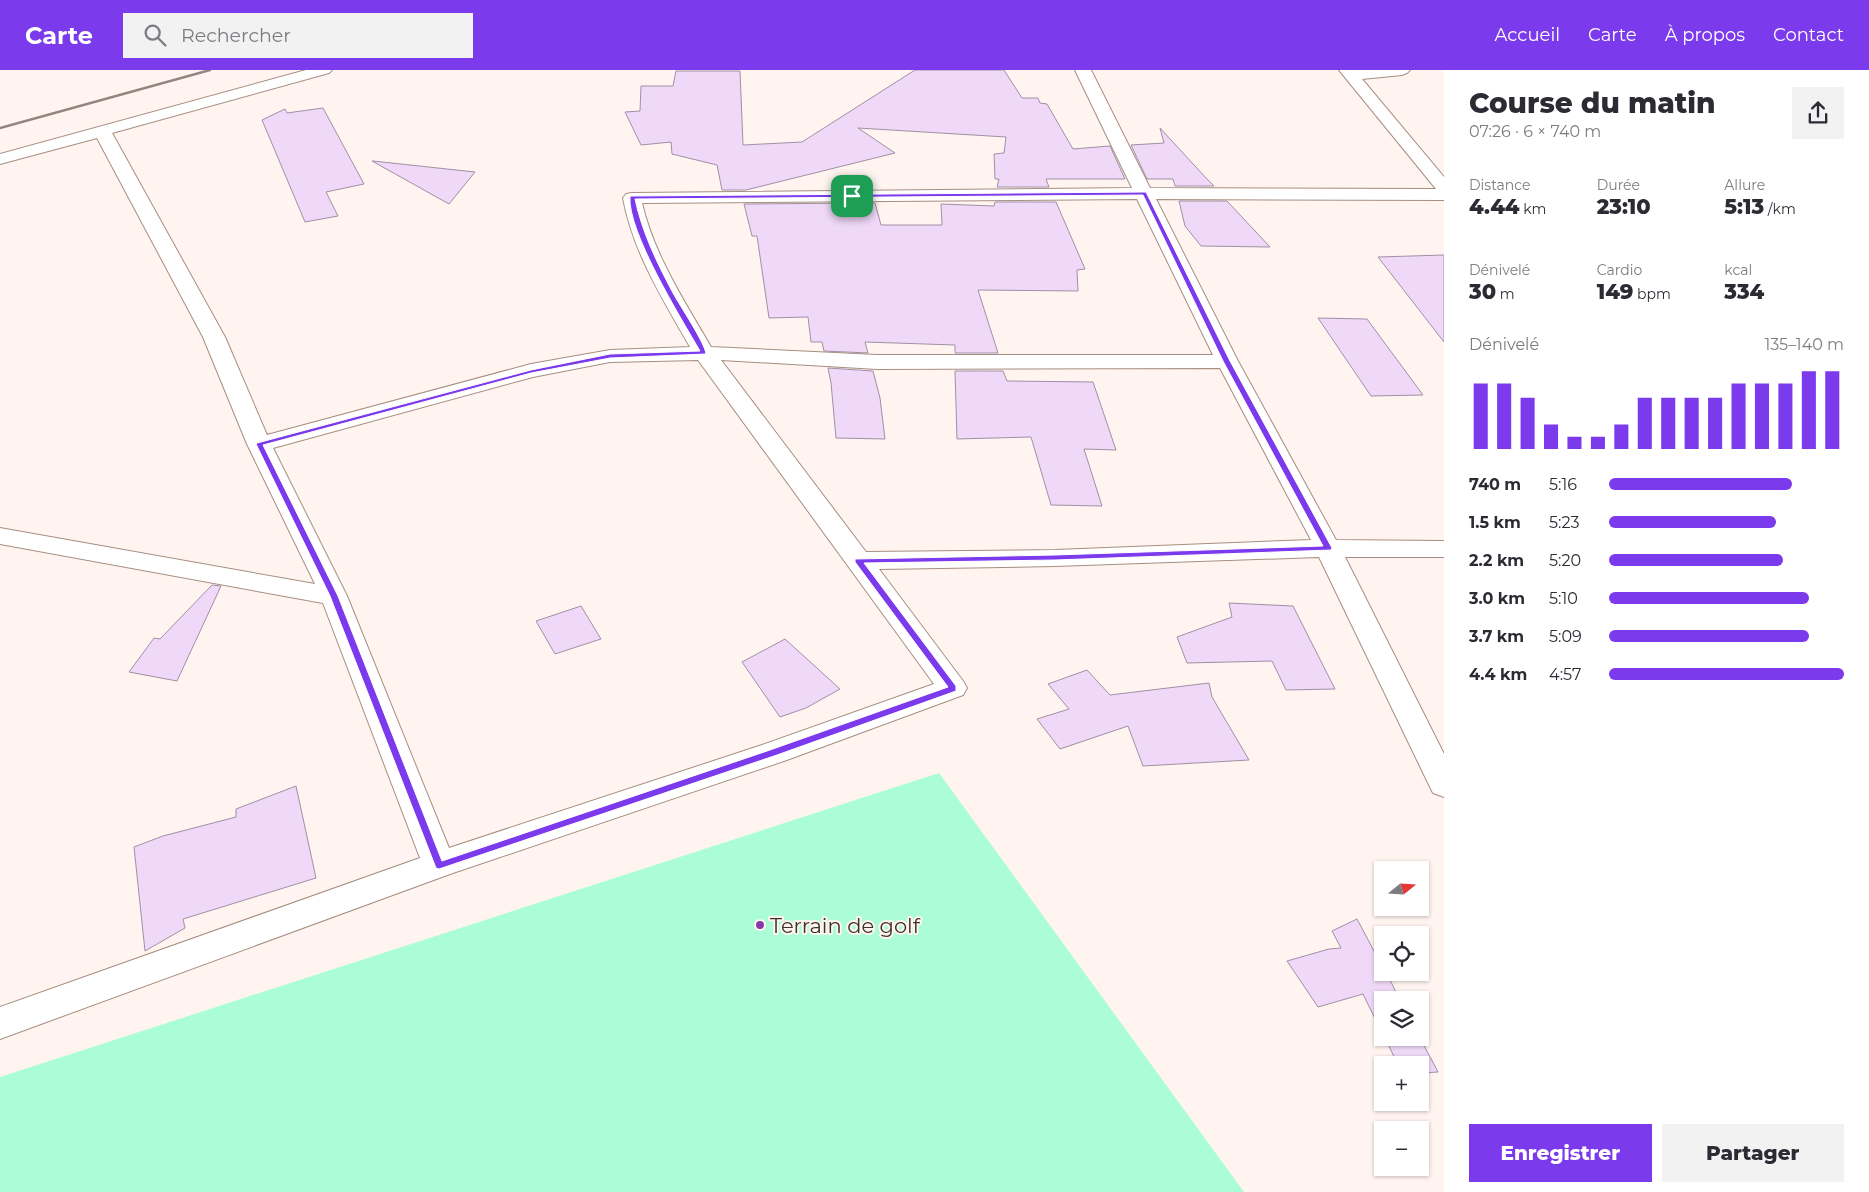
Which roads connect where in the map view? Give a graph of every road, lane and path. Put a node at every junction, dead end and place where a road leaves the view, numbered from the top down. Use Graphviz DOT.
graph roads {
  1 [pos="324,70"];
  2 [pos="1084,70"];
  3 [pos="1402,70"];
  4 [pos="1349,72"];
  5 [pos="102,131"];
  6 [pos="0,159"];
  7 [pos="1444,188"];
  8 [pos="1144,193"];
  9 [pos="1444,195"];
  10 [pos="704,353"];
  11 [pos="1227,361"];
  12 [pos="260,444"];
  13 [pos="0,536"];
  14 [pos="1328,548"];
  15 [pos="1444,549"];
  16 [pos="858,561"];
  17 [pos="334,596"];
  18 [pos="1444,785"];
  19 [pos="439,866"];
  20 [pos="0,1023"];
  1 -- 5 [label="street"];
  2 -- 8 [label="street"];
  3 -- 4 [label="street"];
  4 -- 7 [label="street"];
  5 -- 6 [label="street"];
  5 -- 12 [label="street"];
  8 -- 9 [label="street"];
  8 -- 10 [label="street"];
  8 -- 11 [label="street"];
  10 -- 11 [label="street"];
  10 -- 12 [label="street"];
  10 -- 16 [label="street"];
  11 -- 14 [label="street"];
  12 -- 17 [label="street"];
  13 -- 17 [label="street"];
  14 -- 15 [label="street"];
  14 -- 16 [label="street"];
  14 -- 18 [label="street"];
  16 -- 19 [label="street"];
  17 -- 19 [label="street"];
  19 -- 20 [label="street"];
}
